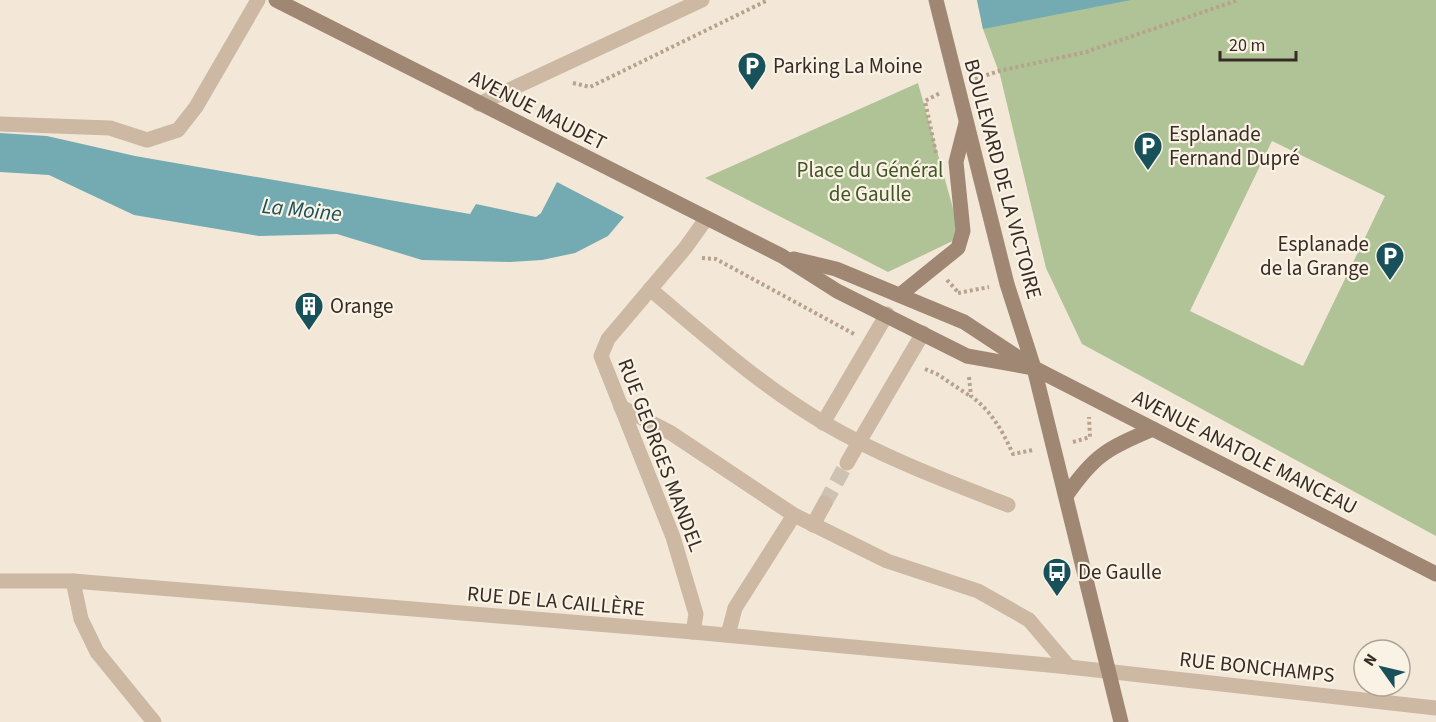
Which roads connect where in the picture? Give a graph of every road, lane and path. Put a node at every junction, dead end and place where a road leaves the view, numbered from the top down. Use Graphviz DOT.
graph roads {
  1 [pos="258,0"];
  2 [pos="276,0"];
  3 [pos="702,0"];
  4 [pos="768,0"];
  5 [pos="936,0"];
  6 [pos="1238,0"];
  7 [pos="571,82"];
  8 [pos="956,86"];
  9 [pos="479,104"];
  10 [pos="966,120"];
  11 [pos="0,124"];
  12 [pos="938,159"];
  13 [pos="706,219"];
  14 [pos="686,247"];
  15 [pos="782,256"];
  16 [pos="650,288"];
  17 [pos="901,294"];
  18 [pos="886,314"];
  19 [pos="923,333"];
  20 [pos="869,343"];
  21 [pos="906,362"];
  22 [pos="1034,368"];
  23 [pos="971,396"];
  24 [pos="621,407"];
  25 [pos="823,423"];
  26 [pos="1153,429"];
  27 [pos="859,442"];
  28 [pos="847,463"];
  29 [pos="1066,496"];
  30 [pos="825,503"];
  31 [pos="1008,505"];
  32 [pos="794,515"];
  33 [pos="813,525"];
  34 [pos="1436,574"];
  35 [pos="0,581"];
  36 [pos="73,581"];
  37 [pos="693,632"];
  38 [pos="729,635"];
  39 [pos="1070,667"];
  40 [pos="1109,671"];
  41 [pos="1436,708"];
  42 [pos="154,722"];
  43 [pos="1122,722"];
  1 -- 11 [label="street"];
  2 -- 9 [label="main road, AVENUE MAUDET"];
  3 -- 9 [label="street"];
  4 -- 7 [label="path"];
  5 -- 8 [label="main road, BOULEVARD DE LA VICTOIRE"];
  6 -- 8 [label="path"];
  8 -- 10 [label="main road, BOULEVARD DE LA VICTOIRE"];
  8 -- 12 [label="path"];
  9 -- 13 [label="main road, AVENUE MAUDET"];
  10 -- 17 [label="main road"];
  10 -- 22 [label="main road, BOULEVARD DE LA VICTOIRE"];
  13 -- 14 [label="street, RUE GEORGES MANDEL"];
  13 -- 15 [label="main road, AVENUE MAUDET"];
  14 -- 16 [label="street, RUE GEORGES MANDEL"];
  14 -- 20 [label="path"];
  15 -- 17 [label="main road, AVENUE MAUDET"];
  15 -- 18 [label="main road, AVENUE MAUDET"];
  16 -- 24 [label="street, RUE GEORGES MANDEL"];
  16 -- 25 [label="street"];
  17 -- 22 [label="main road, AVENUE MAUDET"];
  18 -- 19 [label="main road, AVENUE MAUDET"];
  18 -- 20 [label="street"];
  19 -- 21 [label="street"];
  19 -- 22 [label="main road, AVENUE MAUDET"];
  20 -- 25 [label="street"];
  21 -- 23 [label="path"];
  21 -- 27 [label="street"];
  22 -- 26 [label="main road, AVENUE ANATOLE MANCEAU"];
  22 -- 29 [label="main road, BOULEVARD DE LA VICTOIRE"];
  24 -- 32 [label="street"];
  24 -- 37 [label="street, RUE GEORGES MANDEL"];
  25 -- 27 [label="street"];
  26 -- 29 [label="main road"];
  26 -- 34 [label="main road, AVENUE ANATOLE MANCEAU"];
  27 -- 28 [label="street"];
  27 -- 31 [label="street"];
  29 -- 40 [label="main road, BOULEVARD DE LA VICTOIRE"];
  30 -- 33 [label="street"];
  32 -- 33 [label="street"];
  32 -- 38 [label="street"];
  33 -- 39 [label="street"];
  35 -- 36 [label="street, RUE DE LA CAILLÈRE"];
  36 -- 37 [label="street, RUE DE LA CAILLÈRE"];
  36 -- 42 [label="street"];
  37 -- 38 [label="street, RUE DE LA CAILLÈRE"];
  38 -- 39 [label="street, RUE DE LA CAILLÈRE"];
  39 -- 40 [label="street, RUE DE LA CAILLÈRE"];
  40 -- 41 [label="street, RUE BONCHAMPS"];
  40 -- 43 [label="main road, BOULEVARD DE LA VICTOIRE"];
}
